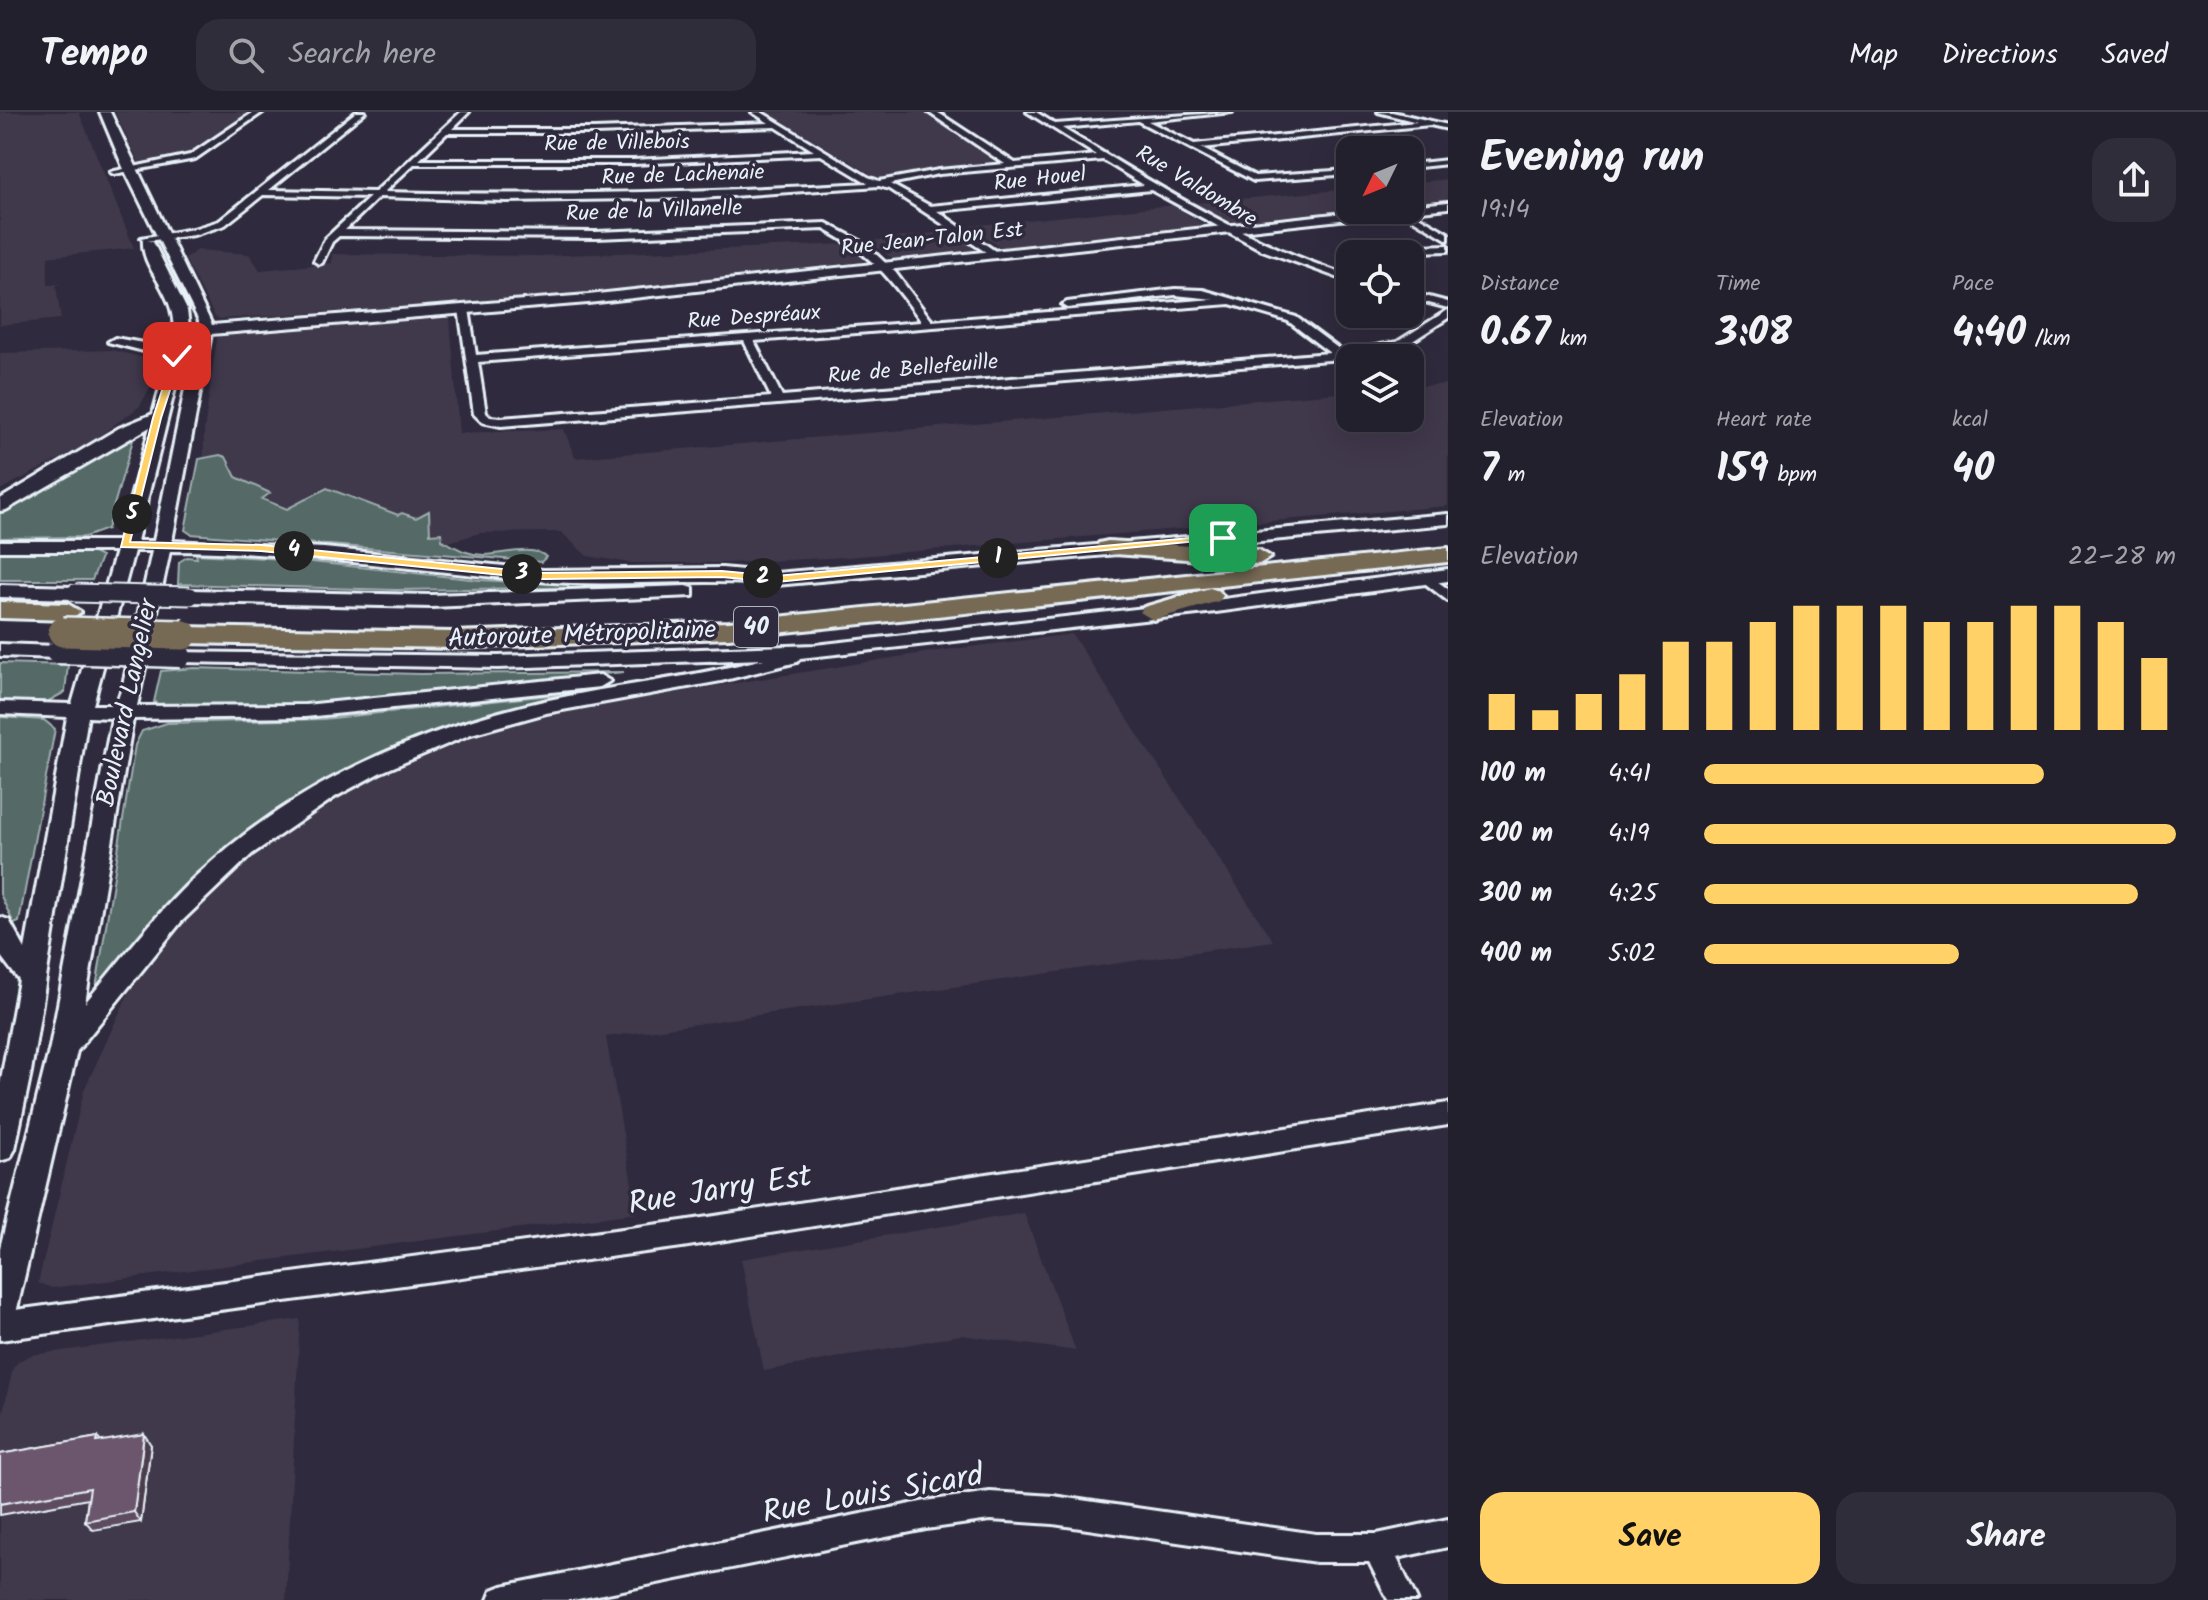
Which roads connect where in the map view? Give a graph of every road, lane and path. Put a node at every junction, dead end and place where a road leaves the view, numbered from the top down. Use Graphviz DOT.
graph roads {
  1 [pos="105,112"];
  2 [pos="259,112"];
  3 [pos="361,112"];
  4 [pos="465,112"];
  5 [pos="756,112"];
  6 [pos="932,112"];
  7 [pos="1031,112"];
  8 [pos="1228,112"];
  9 [pos="1382,112"];
  10 [pos="1201,114"];
  11 [pos="1139,119"];
  12 [pos="1430,123"];
  13 [pos="776,125"];
  14 [pos="1054,126"];
  15 [pos="1448,127"];
  16 [pos="445,131"];
  17 [pos="1191,147"];
  18 [pos="823,153"];
  19 [pos="1105,157"];
  20 [pos="109,159"];
  21 [pos="412,162"];
  22 [pos="1448,162"];
  23 [pos="1013,165"];
  24 [pos="1424,165"];
  25 [pos="130,170"];
  26 [pos="114,172"];
  27 [pos="1336,173"];
  28 [pos="881,183"];
  29 [pos="1154,187"];
  30 [pos="122,188"];
  31 [pos="259,192"];
  32 [pos="376,197"];
  33 [pos="1448,205"];
  34 [pos="1424,208"];
  35 [pos="928,209"];
  36 [pos="1336,217"];
  37 [pos="1424,223"];
  38 [pos="1226,229"];
  39 [pos="337,233"];
  40 [pos="144,234"];
  41 [pos="162,236"];
  42 [pos="1448,237"];
  43 [pos="1448,248"];
  44 [pos="1424,249"];
  45 [pos="995,255"];
  46 [pos="319,261"];
  47 [pos="884,267"];
  48 [pos="1336,274"];
  49 [pos="1424,299"];
  50 [pos="1448,305"];
  51 [pos="464,309"];
  52 [pos="1448,313"];
  53 [pos="930,326"];
  54 [pos="205,327"];
  55 [pos="182,328"];
  56 [pos="748,339"];
  57 [pos="115,342"];
  58 [pos="1398,344"];
  59 [pos="1336,352"];
  60 [pos="177,356"];
  61 [pos="1336,356"];
  62 [pos="472,359"];
  63 [pos="779,401"];
  64 [pos="157,418"];
  65 [pos="0,506"];
  66 [pos="1448,519"];
  67 [pos="1448,537"];
  68 [pos="124,545"];
  69 [pos="162,545"];
  70 [pos="0,546"];
  71 [pos="1108,548"];
  72 [pos="1448,555"];
  73 [pos="1259,557"];
  74 [pos="1325,568"];
  75 [pos="1448,575"];
  76 [pos="1427,578"];
  77 [pos="776,579"];
  78 [pos="0,591"];
  79 [pos="1448,597"];
  80 [pos="0,610"];
  81 [pos="1153,612"];
  82 [pos="66,622"];
  83 [pos="185,625"];
  84 [pos="0,630"];
  85 [pos="0,650"];
  86 [pos="815,651"];
  87 [pos="752,669"];
  88 [pos="0,708"];
  89 [pos="82,711"];
  90 [pos="124,712"];
  91 [pos="0,926"];
  92 [pos="32,977"];
  93 [pos="64,1047"];
  94 [pos="1448,1114"];
  95 [pos="0,1149"];
  96 [pos="0,1313"];
  97 [pos="0,1326"];
  98 [pos="1448,1533"];
  99 [pos="1377,1548"];
  100 [pos="502,1600"];
  101 [pos="1403,1600"];
  1 -- 25 [label="main road"];
  2 -- 25 [label="street"];
  3 -- 31 [label="street"];
  4 -- 16 [label="street"];
  5 -- 13 [label="street"];
  6 -- 23 [label="street"];
  7 -- 14 [label="street, Rue Valdombre"];
  8 -- 10 [label="street"];
  9 -- 12 [label="street"];
  10 -- 11 [label="street"];
  11 -- 14 [label="street"];
  11 -- 17 [label="street"];
  12 -- 15 [label="street"];
  12 -- 17 [label="street"];
  13 -- 16 [label="street"];
  13 -- 18 [label="street"];
  14 -- 19 [label="street, Rue Valdombre"];
  16 -- 21 [label="street"];
  17 -- 27 [label="street"];
  18 -- 21 [label="street, Rue de Villebois"];
  18 -- 28 [label="street"];
  19 -- 23 [label="street, Rue de Lachenaie"];
  19 -- 29 [label="street, Rue Valdombre"];
  20 -- 26 [label="main road"];
  21 -- 32 [label="street"];
  22 -- 24 [label="street"];
  23 -- 28 [label="street, Rue de Lachenaie"];
  25 -- 26 [label="street"];
  25 -- 41 [label="main road"];
  26 -- 30 [label="main road"];
  28 -- 32 [label="street, Rue de Lachenaie"];
  28 -- 35 [label="street"];
  29 -- 35 [label="street, Rue Houel"];
  29 -- 38 [label="street, Rue Valdombre"];
  31 -- 32 [label="street, Rue de Lachenaie"];
  31 -- 41 [label="street"];
  32 -- 39 [label="street"];
  33 -- 34 [label="main road"];
  35 -- 45 [label="street"];
  36 -- 38 [label="main road, Rue Jean-Talon Est"];
  37 -- 42 [label="street"];
  38 -- 45 [label="main road, Rue Jean-Talon Est"];
  38 -- 48 [label="street, Rue Valdombre"];
  39 -- 46 [label="street"];
  39 -- 47 [label="street, Rue de la Villanelle"];
  40 -- 41 [label="street"];
  40 -- 55 [label="main road"];
  41 -- 54 [label="main road"];
  43 -- 44 [label="street"];
  45 -- 47 [label="main road, Rue Jean-Talon Est"];
  47 -- 51 [label="main road, Rue Jean-Talon Est"];
  47 -- 53 [label="street, Rue de la Villanelle"];
  49 -- 50 [label="street"];
  51 -- 54 [label="main road, Rue Jean-Talon Est"];
  51 -- 62 [label="street, Rue de Bellefeuille"];
  52 -- 58 [label="street, Rue de Bellefeuille"];
  53 -- 56 [label="street, Rue Despréaux"];
  53 -- 59 [label="street, Rue Despréaux"];
  54 -- 55 [label="main road, Rue Jean-Talon Est"];
  54 -- 69 [label="main road, Boulevard Langelier"];
  55 -- 60 [label="main road, Boulevard Langelier"];
  56 -- 62 [label="street, Rue Despréaux"];
  56 -- 63 [label="street"];
  57 -- 60 [label="main road"];
  60 -- 64 [label="main road, Boulevard Langelier"];
  61 -- 63 [label="street, Rue de Bellefeuille"];
  62 -- 63 [label="street, Rue de Bellefeuille"];
  64 -- 65 [label="main road"];
  64 -- 68 [label="main road, Boulevard Langelier"];
  66 -- 71 [label="main road"];
  67 -- 73 [label="highway, Autoroute Métropolitaine / 40"];
  68 -- 69 [label="main road"];
  68 -- 70 [label="main road"];
  68 -- 89 [label="main road, Boulevard Langelier"];
  69 -- 77 [label="main road"];
  69 -- 90 [label="main road, Boulevard Langelier"];
  71 -- 73 [label="highway"];
  71 -- 77 [label="main road"];
  72 -- 74 [label="highway, Autoroute Métropolitaine / 40"];
  73 -- 83 [label="highway, Autoroute Métropolitaine / 40"];
  74 -- 81 [label="highway"];
  74 -- 83 [label="highway, Autoroute Métropolitaine / 40"];
  75 -- 76 [label="main road"];
  76 -- 79 [label="street"];
  76 -- 81 [label="main road"];
  77 -- 83 [label="main road"];
  78 -- 82 [label="main road"];
  80 -- 82 [label="highway, Autoroute Métropolitaine / 40"];
  81 -- 86 [label="main road"];
  82 -- 83 [label="highway, Autoroute Métropolitaine / 40, bridge"];
  82 -- 83 [label="main road, bridge"];
  82 -- 84 [label="highway, Autoroute Métropolitaine / 40"];
  82 -- 85 [label="main road"];
  83 -- 86 [label="main road"];
  86 -- 87 [label="main road"];
  87 -- 90 [label="main road"];
  87 -- 93 [label="main road"];
  88 -- 89 [label="main road"];
  89 -- 90 [label="main road"];
  89 -- 92 [label="main road, Boulevard Langelier"];
  90 -- 93 [label="main road, Boulevard Langelier"];
  91 -- 92 [label="main road"];
  92 -- 95 [label="main road, Boulevard Langelier"];
  93 -- 96 [label="main road, Boulevard Langelier"];
  94 -- 97 [label="street, Rue Jarry Est"];
  98 -- 99 [label="street, Rue Louis Sicard"];
  99 -- 100 [label="street, Rue Louis Sicard"];
  99 -- 101 [label="street"];
}
